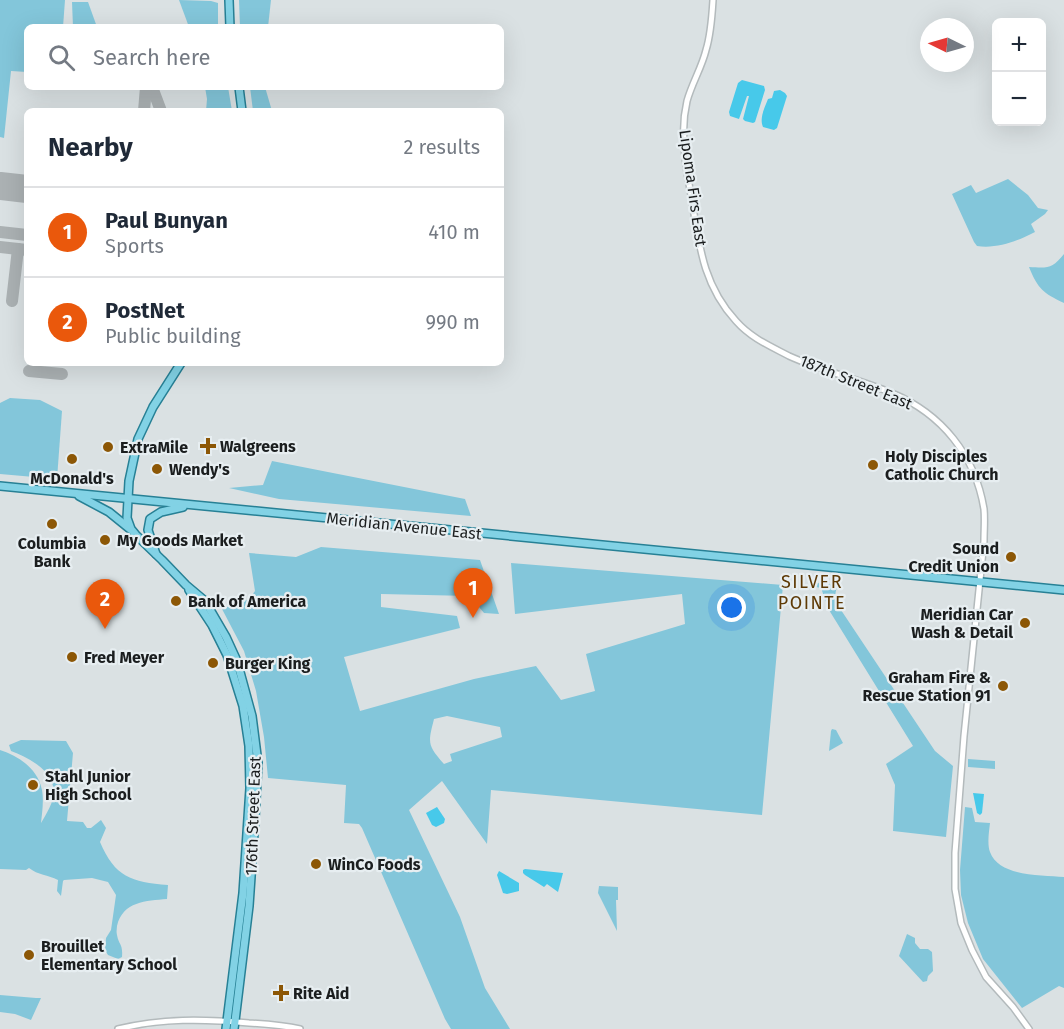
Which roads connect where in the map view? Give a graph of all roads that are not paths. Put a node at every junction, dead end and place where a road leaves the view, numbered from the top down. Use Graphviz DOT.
graph roads {
  1 [pos="229,0"];
  2 [pos="713,0"];
  3 [pos="231,24"];
  4 [pos="239,90"];
  5 [pos="242,108"];
  6 [pos="706,273"];
  7 [pos="179,366"];
  8 [pos="0,486"];
  9 [pos="74,494"];
  10 [pos="128,499"];
  11 [pos="193,506"];
  12 [pos="131,530"];
  13 [pos="156,554"];
  14 [pos="980,582"];
  15 [pos="186,585"];
  16 [pos="1064,590"];
  17 [pos="201,607"];
  18 [pos="226,637"];
  19 [pos="230,1025"];
  20 [pos="118,1029"];
  21 [pos="300,1029"];
  22 [pos="1029,1029"];
  1 -- 3 [label="main road"];
  2 -- 6 [label="street, Lipoma Firs East"];
  4 -- 5 [label="main road"];
  6 -- 14 [label="street, 187th Street East"];
  7 -- 10 [label="main road"];
  8 -- 9 [label="main road, Meridian Avenue East"];
  9 -- 10 [label="main road, Meridian Avenue East"];
  9 -- 12 [label="main road, 176th Street East"];
  10 -- 11 [label="main road, Meridian Avenue East"];
  10 -- 12 [label="main road"];
  11 -- 13 [label="main road"];
  11 -- 14 [label="main road, Meridian Avenue East"];
  12 -- 13 [label="main road, 176th Street East"];
  13 -- 15 [label="main road, 176th Street East"];
  14 -- 16 [label="main road"];
  14 -- 22 [label="street, 187th Street East"];
  15 -- 17 [label="main road, 176th Street East"];
  15 -- 18 [label="main road, 176th Street East"];
  17 -- 18 [label="main road"];
  17 -- 19 [label="main road, 176th Street East"];
  18 -- 19 [label="main road, 176th Street East"];
  19 -- 20 [label="street"];
  19 -- 21 [label="street"];
}
